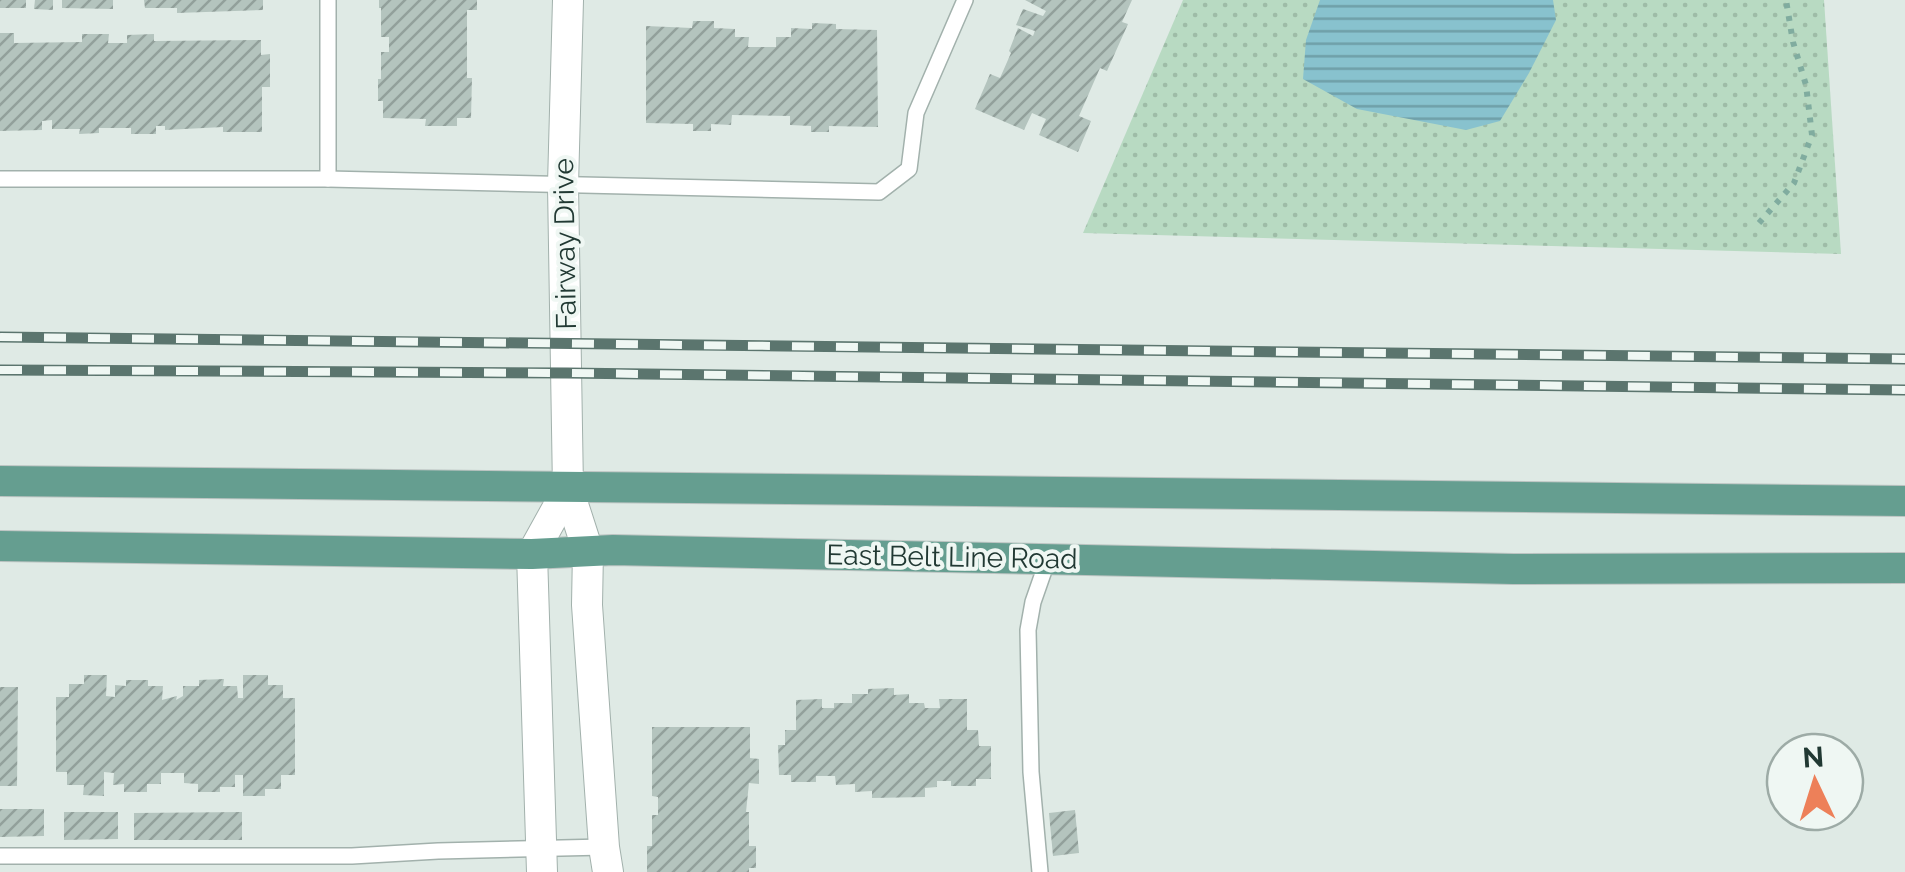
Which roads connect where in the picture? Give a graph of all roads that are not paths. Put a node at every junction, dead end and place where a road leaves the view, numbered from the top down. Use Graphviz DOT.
graph roads {
  1 [pos="328,0"];
  2 [pos="568,0"];
  3 [pos="965,0"];
  4 [pos="0,179"];
  5 [pos="328,179"];
  6 [pos="563,185"];
  7 [pos="0,481"];
  8 [pos="568,489"];
  9 [pos="1905,501"];
  10 [pos="0,546"];
  11 [pos="588,550"];
  12 [pos="532,554"];
  13 [pos="1048,559"];
  14 [pos="1905,568"];
  15 [pos="0,856"];
  16 [pos="606,860"];
  17 [pos="542,861"];
  18 [pos="352,864"];
  19 [pos="1040,872"];
  1 -- 5 [label="lane"];
  2 -- 6 [label="street, Fairway Drive"];
  3 -- 6 [label="lane"];
  4 -- 5 [label="lane"];
  5 -- 6 [label="lane"];
  6 -- 8 [label="street, Fairway Drive"];
  7 -- 8 [label="main road"];
  8 -- 9 [label="main road"];
  8 -- 11 [label="street, Fairway Drive"];
  8 -- 12 [label="street, Fairway Drive"];
  10 -- 12 [label="main road, East Belt Line Road"];
  11 -- 12 [label="main road, East Belt Line Road"];
  11 -- 13 [label="main road, East Belt Line Road"];
  11 -- 16 [label="street, Fairway Drive"];
  12 -- 17 [label="street"];
  13 -- 14 [label="main road, East Belt Line Road"];
  13 -- 19 [label="lane"];
  15 -- 18 [label="lane"];
  16 -- 17 [label="lane"];
  17 -- 18 [label="lane"];
}
